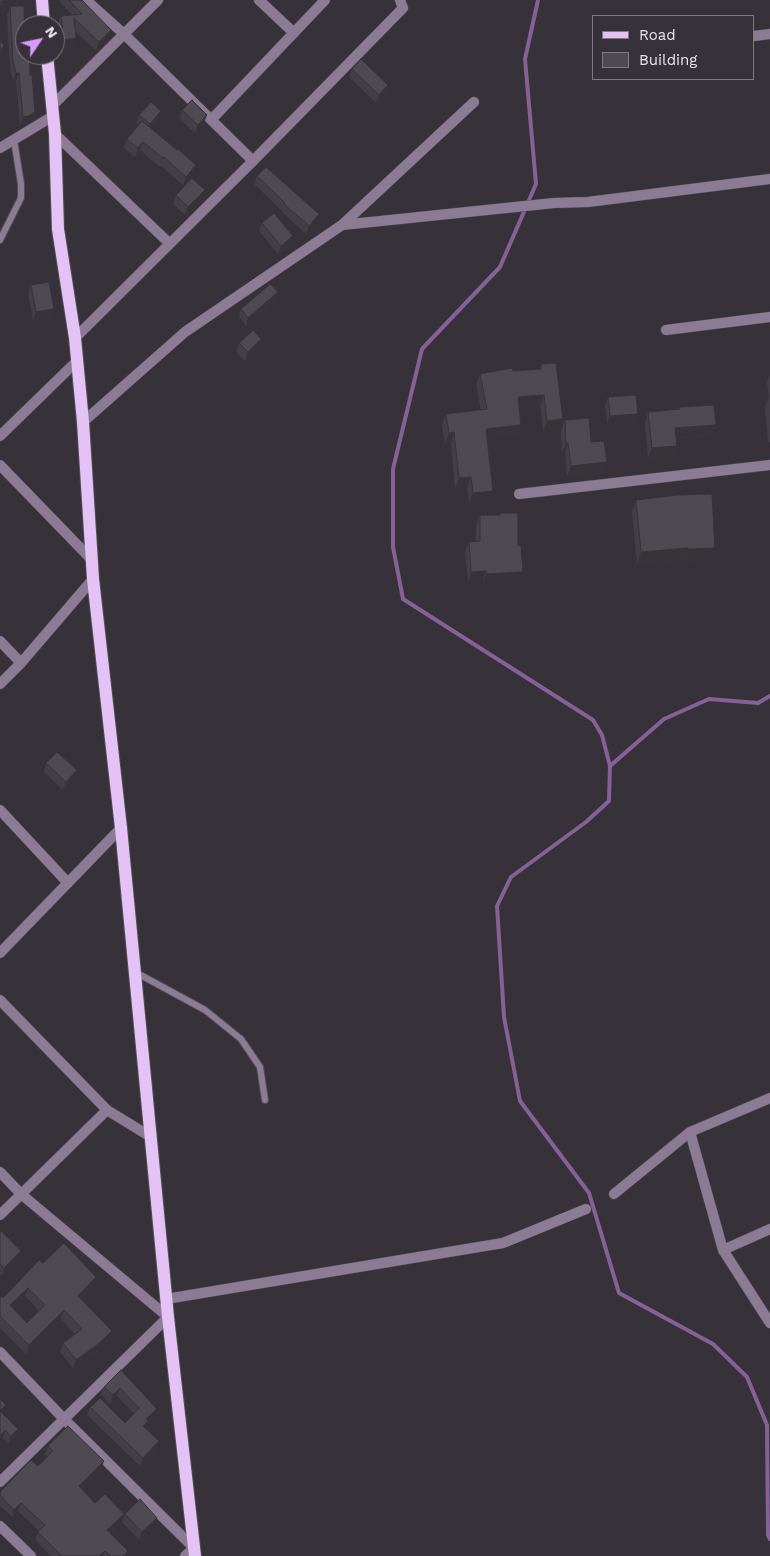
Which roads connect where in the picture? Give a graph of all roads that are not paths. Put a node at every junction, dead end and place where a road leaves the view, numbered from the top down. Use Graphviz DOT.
graph roads {
  1 [pos="42,0"];
  2 [pos="86,0"];
  3 [pos="158,0"];
  4 [pos="258,0"];
  5 [pos="325,0"];
  6 [pos="400,0"];
  7 [pos="43,15"];
  8 [pos="294,32"];
  9 [pos="124,34"];
  10 [pos="770,34"];
  11 [pos="755,36"];
  12 [pos="48,65"];
  13 [pos="474,102"];
  14 [pos="53,111"];
  15 [pos="212,119"];
  16 [pos="55,134"];
  17 [pos="14,140"];
  18 [pos="0,148"];
  19 [pos="253,161"];
  20 [pos="770,179"];
  21 [pos="342,225"];
  22 [pos="0,240"];
  23 [pos="169,244"];
  24 [pos="770,317"];
  25 [pos="666,330"];
  26 [pos="75,338"];
  27 [pos="77,360"];
  28 [pos="83,422"];
  29 [pos="0,436"];
  30 [pos="0,465"];
  31 [pos="770,466"];
  32 [pos="519,494"];
  33 [pos="92,560"];
  34 [pos="93,579"];
  35 [pos="0,641"];
  36 [pos="21,663"];
  37 [pos="0,684"];
  38 [pos="0,810"];
  39 [pos="121,828"];
  40 [pos="68,883"];
  41 [pos="0,953"];
  42 [pos="135,972"];
  43 [pos="0,1000"];
  44 [pos="770,1098"];
  45 [pos="265,1100"];
  46 [pos="107,1110"];
  47 [pos="690,1132"];
  48 [pos="151,1137"];
  49 [pos="0,1172"];
  50 [pos="21,1194"];
  51 [pos="614,1194"];
  52 [pos="586,1209"];
  53 [pos="0,1215"];
  54 [pos="770,1229"];
  55 [pos="723,1250"];
  56 [pos="166,1299"];
  57 [pos="168,1317"];
  58 [pos="770,1323"];
  59 [pos="0,1352"];
  60 [pos="64,1419"];
  61 [pos="0,1482"];
  62 [pos="0,1526"];
  63 [pos="191,1553"];
  64 [pos="30,1556"];
  1 -- 7 [label="main road"];
  2 -- 9 [label="street"];
  3 -- 9 [label="street"];
  4 -- 8 [label="street"];
  5 -- 8 [label="street"];
  6 -- 19 [label="street"];
  8 -- 15 [label="street"];
  9 -- 14 [label="street"];
  9 -- 15 [label="street"];
  10 -- 11 [label="street"];
  12 -- 14 [label="main road"];
  13 -- 21 [label="street"];
  14 -- 16 [label="main road"];
  14 -- 17 [label="street"];
  15 -- 19 [label="street"];
  16 -- 23 [label="street"];
  16 -- 26 [label="main road"];
  17 -- 18 [label="street"];
  17 -- 22 [label="lane"];
  19 -- 23 [label="street"];
  20 -- 21 [label="street"];
  21 -- 28 [label="street"];
  23 -- 26 [label="street"];
  24 -- 25 [label="street"];
  26 -- 27 [label="main road"];
  27 -- 28 [label="main road"];
  27 -- 29 [label="street"];
  28 -- 33 [label="main road"];
  30 -- 33 [label="street"];
  31 -- 32 [label="street"];
  33 -- 34 [label="main road"];
  34 -- 36 [label="street"];
  34 -- 39 [label="main road"];
  35 -- 36 [label="street"];
  36 -- 37 [label="street"];
  38 -- 40 [label="street"];
  39 -- 40 [label="street"];
  39 -- 42 [label="main road"];
  40 -- 41 [label="street"];
  42 -- 45 [label="lane"];
  42 -- 48 [label="main road"];
  43 -- 46 [label="street"];
  44 -- 47 [label="street"];
  46 -- 48 [label="street"];
  46 -- 50 [label="street"];
  47 -- 51 [label="street"];
  47 -- 55 [label="street"];
  48 -- 56 [label="main road"];
  49 -- 50 [label="street"];
  50 -- 53 [label="street"];
  50 -- 57 [label="street"];
  52 -- 56 [label="street"];
  54 -- 55 [label="street"];
  55 -- 58 [label="street"];
  56 -- 57 [label="main road"];
  57 -- 60 [label="street"];
  57 -- 63 [label="main road"];
  59 -- 60 [label="street"];
  60 -- 61 [label="street"];
  60 -- 63 [label="street"];
  62 -- 64 [label="street"];
}
